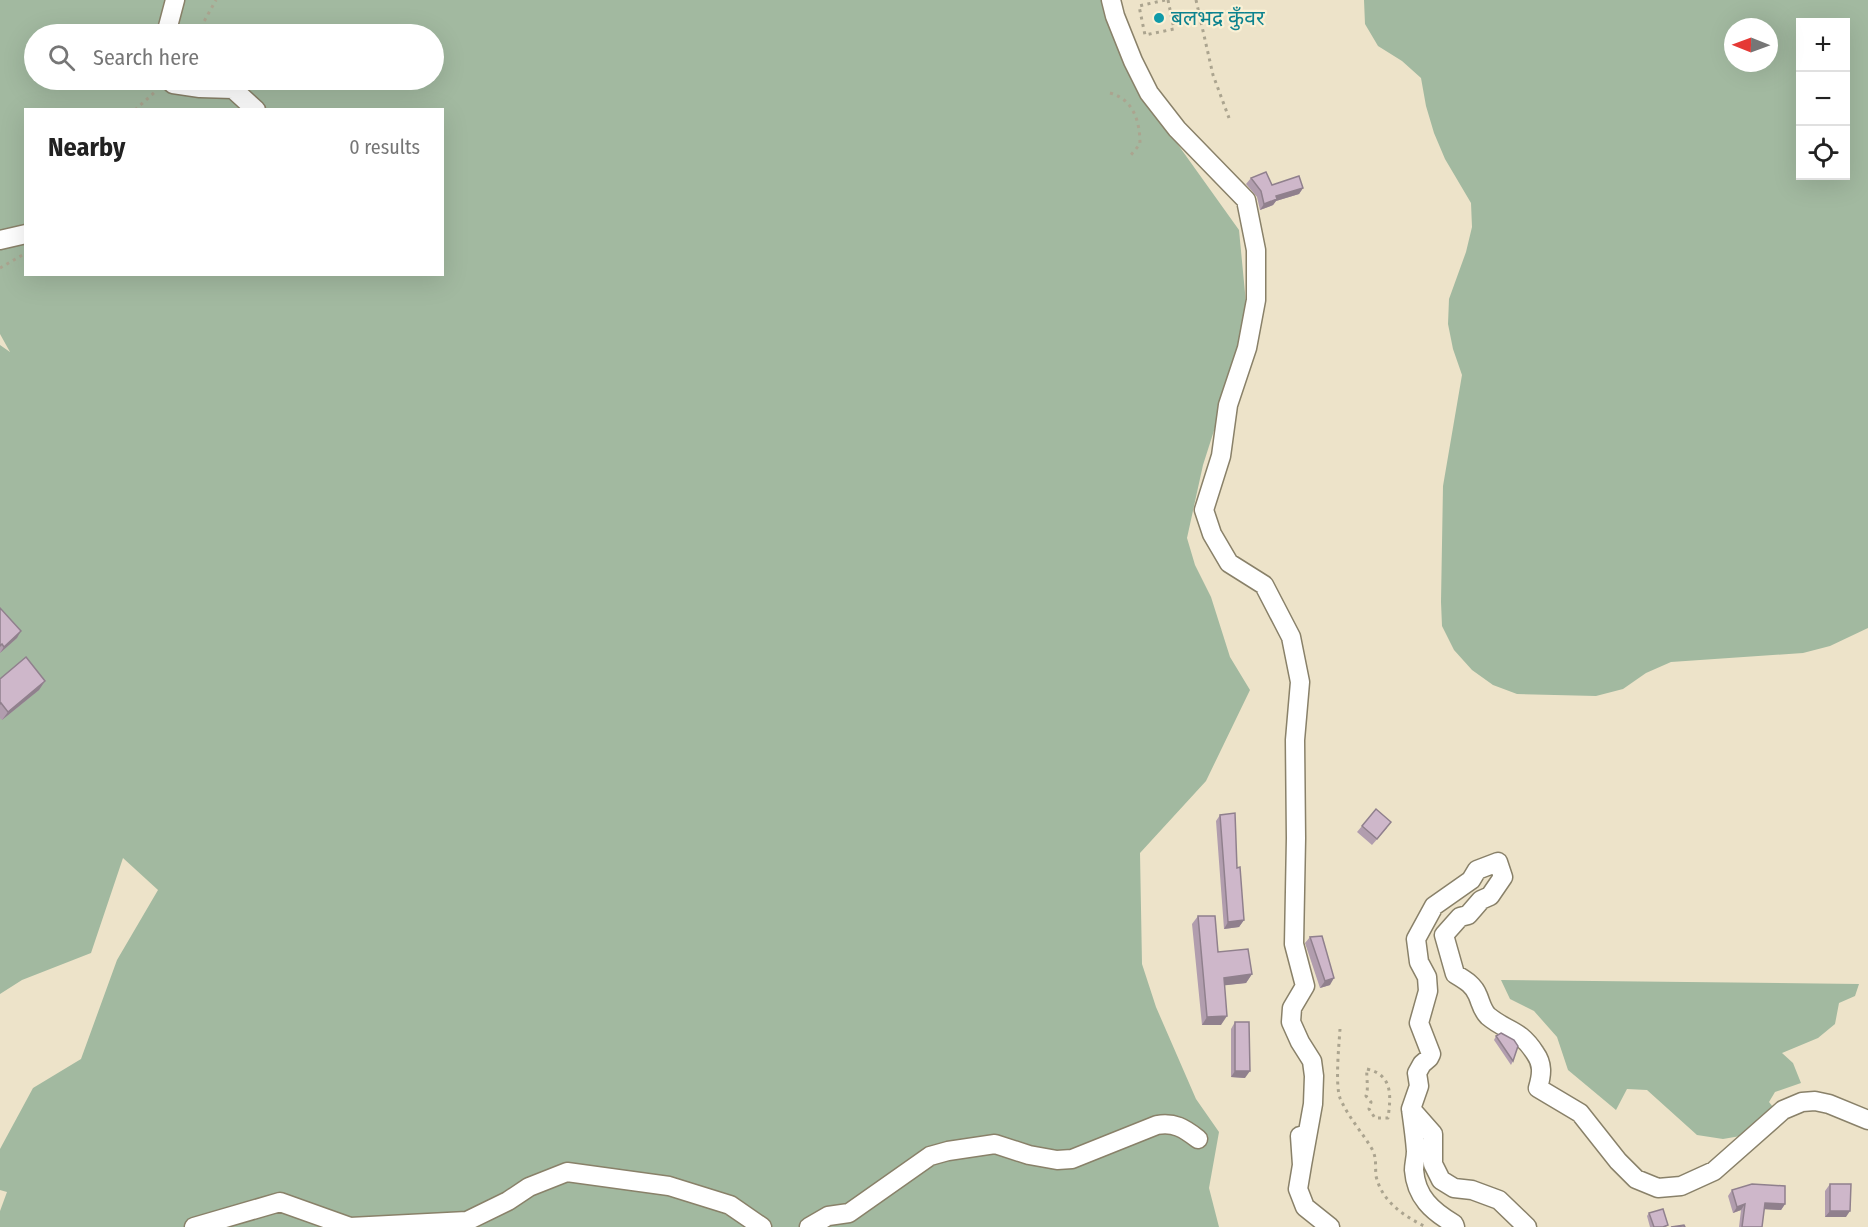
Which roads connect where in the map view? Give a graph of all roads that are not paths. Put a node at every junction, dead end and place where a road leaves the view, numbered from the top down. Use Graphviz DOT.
graph roads {
  1 [pos="175,0"];
  2 [pos="1111,0"];
  3 [pos="169,24"];
  4 [pos="235,90"];
  5 [pos="254,108"];
  6 [pos="24,234"];
  7 [pos="0,240"];
  8 [pos="1411,1109"];
  9 [pos="1868,1120"];
  10 [pos="1300,1136"];
  11 [pos="1198,1138"];
  12 [pos="1302,1165"];
  13 [pos="194,1227"];
  14 [pos="762,1227"];
  15 [pos="809,1227"];
  16 [pos="1330,1227"];
  17 [pos="1455,1227"];
  18 [pos="1527,1227"];
  1 -- 3 [label="street"];
  2 -- 12 [label="street"];
  4 -- 5 [label="street"];
  6 -- 7 [label="street"];
  8 -- 9 [label="street"];
  8 -- 17 [label="street"];
  8 -- 18 [label="street"];
  10 -- 12 [label="street"];
  11 -- 15 [label="street"];
  12 -- 16 [label="street"];
  13 -- 14 [label="street"];
}
